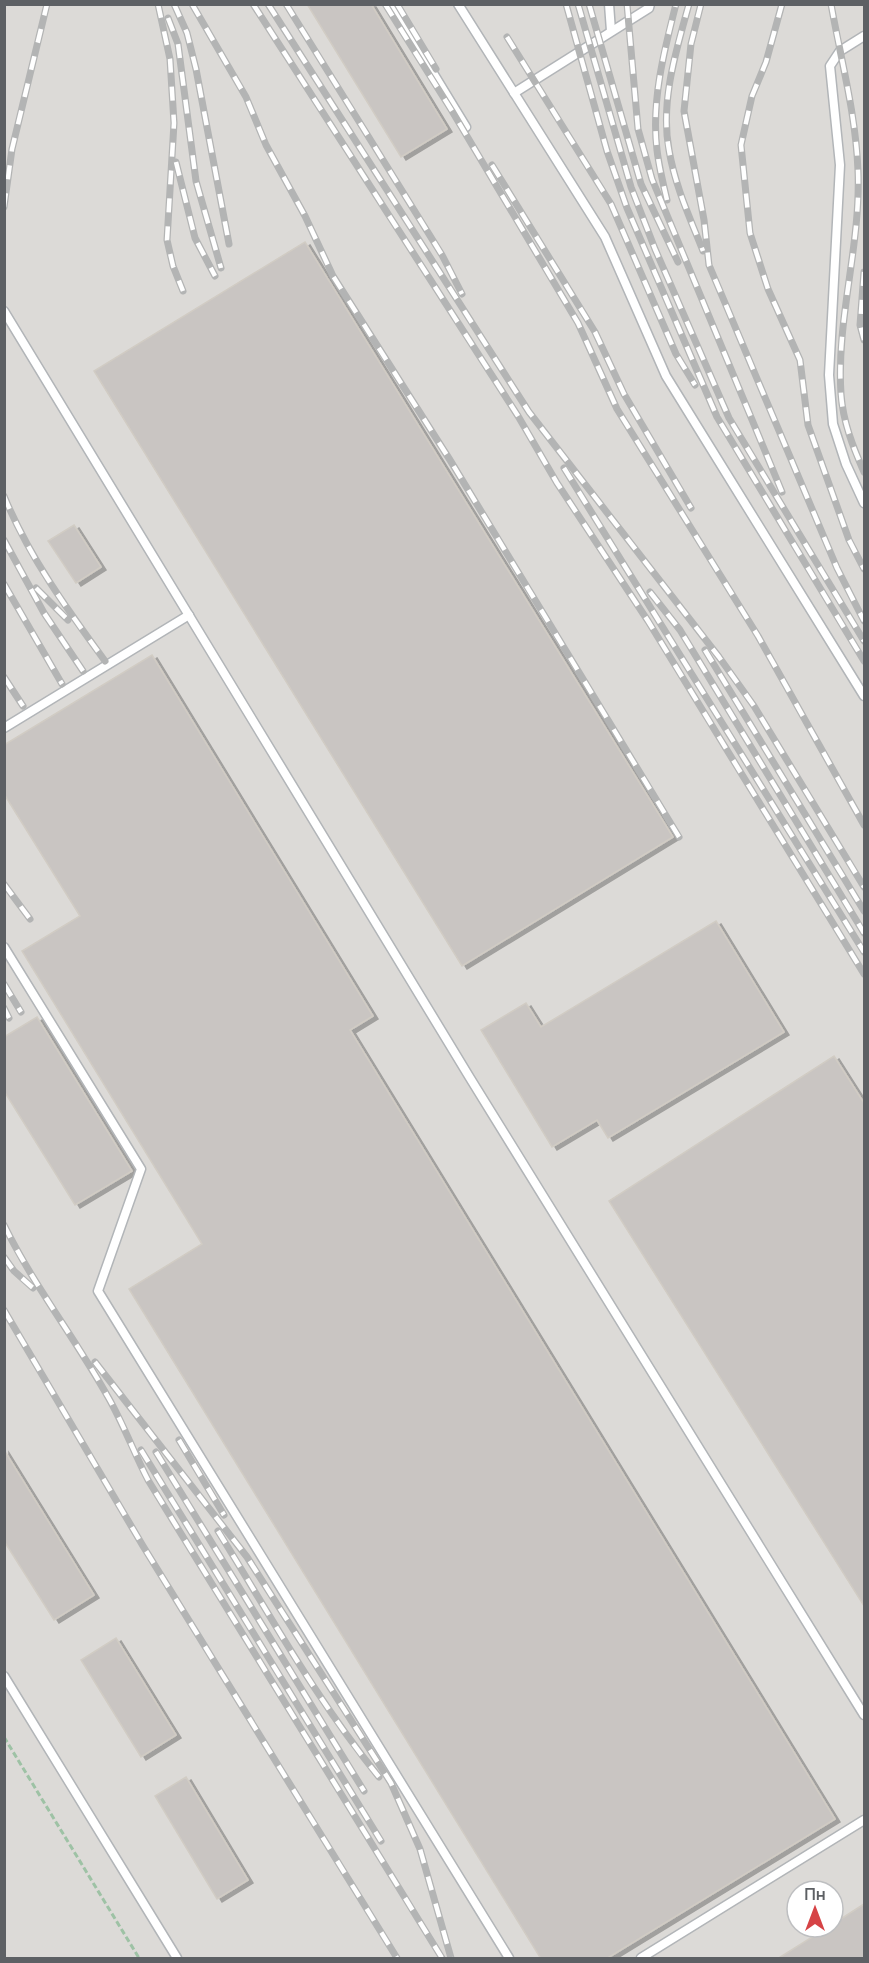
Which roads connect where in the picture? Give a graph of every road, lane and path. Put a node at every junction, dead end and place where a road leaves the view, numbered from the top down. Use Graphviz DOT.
graph roads {
  1 [pos="391,4"];
  2 [pos="458,4"];
  3 [pos="609,4"];
  4 [pos="650,4"];
  5 [pos="611,32"];
  6 [pos="864,36"];
  7 [pos="514,93"];
  8 [pos="465,127"];
  9 [pos="4,311"];
  10 [pos="864,503"];
  11 [pos="189,615"];
  12 [pos="864,696"];
  13 [pos="4,728"];
  14 [pos="4,947"];
  15 [pos="4,1676"];
  16 [pos="864,1714"];
  17 [pos="4,1737"];
  18 [pos="864,1820"];
  19 [pos="140,1959"];
  20 [pos="177,1959"];
  21 [pos="509,1959"];
  22 [pos="641,1959"];
  1 -- 8 [label="lane"];
  2 -- 7 [label="lane"];
  3 -- 5 [label="lane"];
  4 -- 5 [label="lane"];
  5 -- 7 [label="lane"];
  6 -- 10 [label="lane"];
  7 -- 12 [label="lane"];
  9 -- 11 [label="lane"];
  11 -- 13 [label="lane"];
  11 -- 16 [label="lane"];
  14 -- 21 [label="lane"];
  15 -- 20 [label="lane"];
  17 -- 19 [label="path"];
  18 -- 22 [label="lane"];
}
